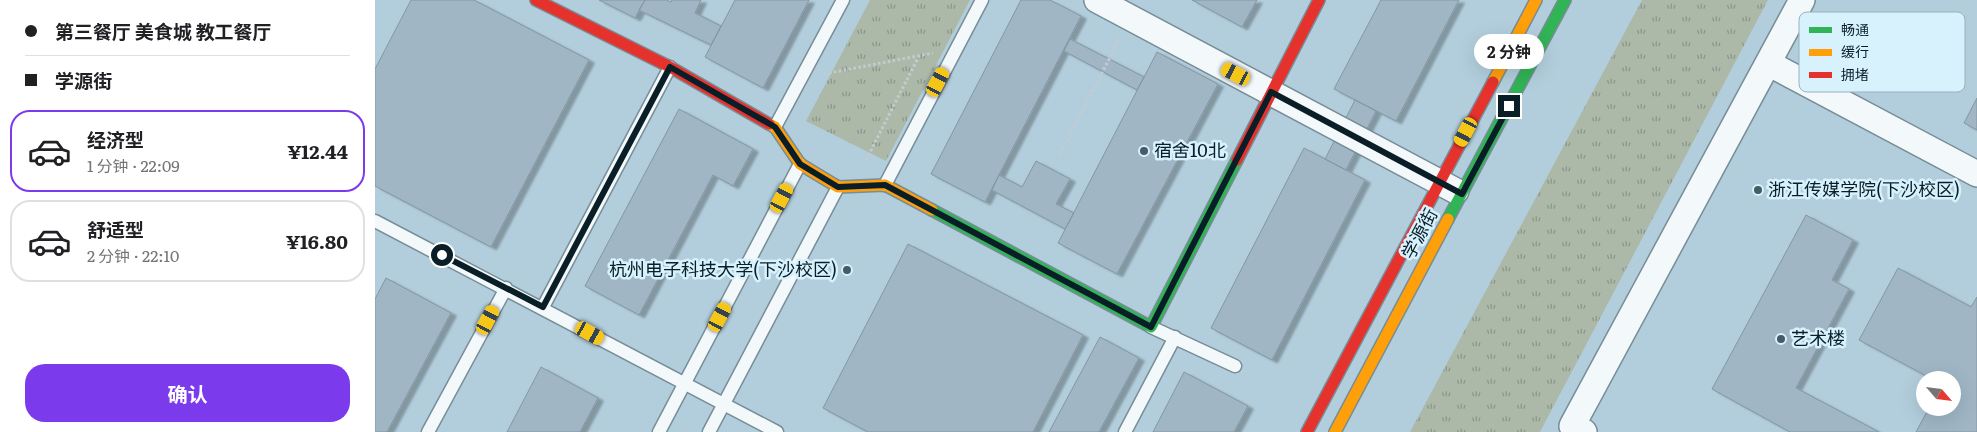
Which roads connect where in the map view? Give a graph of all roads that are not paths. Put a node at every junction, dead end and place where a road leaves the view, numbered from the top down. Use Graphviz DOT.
graph roads {
  1 [pos="535,0"];
  2 [pos="843,0"];
  3 [pos="982,0"];
  4 [pos="1097,0"];
  5 [pos="1319,0"];
  6 [pos="1535,0"];
  7 [pos="1565,0"];
  8 [pos="1802,0"];
  9 [pos="1768,63"];
  10 [pos="670,67"];
  11 [pos="1799,79"];
  12 [pos="1271,92"];
  13 [pos="1823,92"];
  14 [pos="775,127"];
  15 [pos="800,164"];
  16 [pos="1977,174"];
  17 [pos="1439,182"];
  18 [pos="885,185"];
  19 [pos="838,187"];
  20 [pos="1462,194"];
  21 [pos="376,223"];
  22 [pos="506,288"];
  23 [pos="543,307"];
  24 [pos="1151,327"];
  25 [pos="1175,337"];
  26 [pos="1235,366"];
  27 [pos="684,385"];
  28 [pos="723,405"];
  29 [pos="428,432"];
  30 [pos="659,432"];
  31 [pos="709,432"];
  32 [pos="777,432"];
  33 [pos="1125,432"];
  34 [pos="1307,432"];
  35 [pos="1335,432"];
  36 [pos="1584,432"];
  1 -- 10 [label="street"];
  2 -- 14 [label="lane"];
  3 -- 18 [label="lane"];
  4 -- 12 [label="street"];
  5 -- 12 [label="street"];
  6 -- 17 [label="street, 学源街"];
  7 -- 20 [label="street, 学源街"];
  8 -- 9 [label="street"];
  9 -- 11 [label="street"];
  9 -- 36 [label="street"];
  10 -- 14 [label="street"];
  10 -- 23 [label="lane"];
  12 -- 17 [label="street"];
  12 -- 24 [label="street"];
  13 -- 16 [label="street"];
  14 -- 15 [label="street"];
  15 -- 19 [label="street"];
  15 -- 27 [label="lane"];
  17 -- 20 [label="street"];
  17 -- 34 [label="street, 学源街"];
  18 -- 19 [label="street"];
  18 -- 24 [label="street"];
  19 -- 28 [label="lane"];
  20 -- 35 [label="street, 学源街"];
  21 -- 22 [label="lane"];
  22 -- 23 [label="lane"];
  22 -- 29 [label="lane"];
  23 -- 27 [label="lane"];
  24 -- 25 [label="lane"];
  25 -- 26 [label="lane"];
  25 -- 33 [label="lane"];
  27 -- 28 [label="lane"];
  27 -- 30 [label="lane"];
  28 -- 31 [label="lane"];
  28 -- 32 [label="lane"];
}
